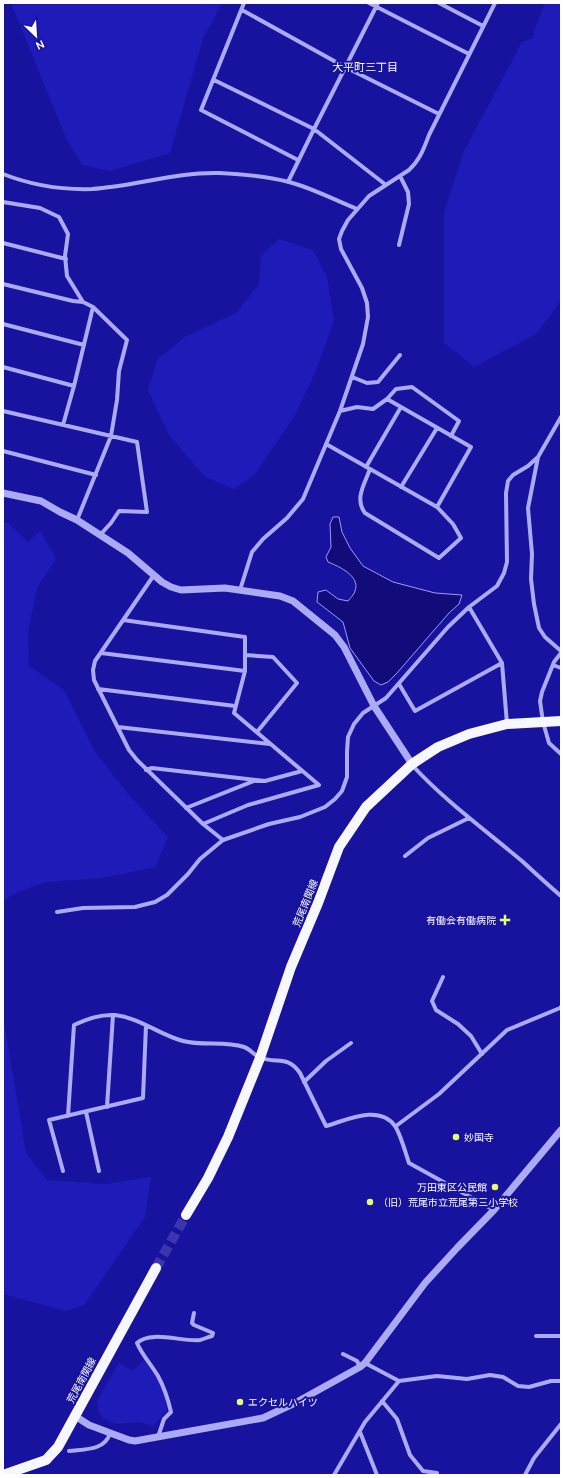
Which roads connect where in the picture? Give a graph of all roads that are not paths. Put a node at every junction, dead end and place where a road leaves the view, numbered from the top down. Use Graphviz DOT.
graph roads {
  1 [pos="244,3"];
  2 [pos="369,3"];
  3 [pos="439,3"];
  4 [pos="494,3"];
  5 [pos="377,5"];
  6 [pos="242,10"];
  7 [pos="483,26"];
  8 [pos="469,54"];
  9 [pos="345,66"];
  10 [pos="214,80"];
  11 [pos="440,114"];
  12 [pos="314,129"];
  13 [pos="298,160"];
  14 [pos="3,174"];
  15 [pos="400,176"];
  16 [pos="288,182"];
  17 [pos="386,185"];
  18 [pos="3,202"];
  19 [pos="357,209"];
  20 [pos="3,243"];
  21 [pos="399,245"];
  22 [pos="66,259"];
  23 [pos="3,284"];
  24 [pos="83,302"];
  25 [pos="92,307"];
  26 [pos="3,324"];
  27 [pos="84,345"];
  28 [pos="400,355"];
  29 [pos="3,367"];
  30 [pos="352,377"];
  31 [pos="74,386"];
  32 [pos="387,399"];
  33 [pos="401,407"];
  34 [pos="3,411"];
  35 [pos="340,411"];
  36 [pos="561,417"];
  37 [pos="63,425"];
  38 [pos="437,428"];
  39 [pos="111,436"];
  40 [pos="451,436"];
  41 [pos="326,444"];
  42 [pos="3,452"];
  43 [pos="538,456"];
  44 [pos="368,468"];
  45 [pos="96,475"];
  46 [pos="401,487"];
  47 [pos="3,493"];
  48 [pos="437,507"];
  49 [pos="77,520"];
  50 [pos="100,535"];
  51 [pos="154,575"];
  52 [pos="240,590"];
  53 [pos="469,607"];
  54 [pos="123,620"];
  55 [pos="561,652"];
  56 [pos="101,653"];
  57 [pos="245,655"];
  58 [pos="502,663"];
  59 [pos="553,665"];
  60 [pos="561,668"];
  61 [pos="245,672"];
  62 [pos="399,684"];
  63 [pos="98,689"];
  64 [pos="236,706"];
  65 [pos="374,706"];
  66 [pos="543,722"];
  67 [pos="561,722"];
  68 [pos="507,724"];
  69 [pos="118,727"];
  70 [pos="257,732"];
  71 [pos="271,744"];
  72 [pos="561,754"];
  73 [pos="412,764"];
  74 [pos="146,770"];
  75 [pos="302,771"];
  76 [pos="256,780"];
  77 [pos="186,808"];
  78 [pos="470,818"];
  79 [pos="202,824"];
  80 [pos="223,840"];
  81 [pos="404,856"];
  82 [pos="561,896"];
  83 [pos="57,912"];
  84 [pos="443,977"];
  85 [pos="561,1007"];
  86 [pos="113,1015"];
  87 [pos="146,1025"];
  88 [pos="351,1043"];
  89 [pos="482,1054"];
  90 [pos="260,1058"];
  91 [pos="304,1082"];
  92 [pos="107,1107"];
  93 [pos="86,1112"];
  94 [pos="68,1116"];
  95 [pos="396,1126"];
  96 [pos="561,1130"];
  97 [pos="63,1171"];
  98 [pos="100,1171"];
  99 [pos="494,1210"];
  100 [pos="186,1215"];
  101 [pos="156,1268"];
  102 [pos="194,1313"];
  103 [pos="536,1336"];
  104 [pos="561,1336"];
  105 [pos="343,1354"];
  106 [pos="363,1365"];
  107 [pos="399,1380"];
  108 [pos="561,1381"];
  109 [pos="382,1401"];
  110 [pos="75,1416"];
  111 [pos="561,1424"];
  112 [pos="360,1432"];
  113 [pos="110,1433"];
  114 [pos="158,1437"];
  115 [pos="69,1451"];
  116 [pos="3,1475"];
  117 [pos="334,1475"];
  118 [pos="377,1475"];
  119 [pos="437,1475"];
  120 [pos="526,1475"];
  1 -- 6 [label="street"];
  2 -- 5 [label="street"];
  3 -- 7 [label="street"];
  4 -- 7 [label="street"];
  5 -- 8 [label="street"];
  5 -- 9 [label="street"];
  6 -- 9 [label="street"];
  6 -- 10 [label="street"];
  7 -- 8 [label="street"];
  8 -- 11 [label="street"];
  9 -- 11 [label="street"];
  9 -- 12 [label="street"];
  10 -- 12 [label="street"];
  10 -- 13 [label="street"];
  11 -- 15 [label="street"];
  12 -- 13 [label="street"];
  12 -- 17 [label="street"];
  13 -- 16 [label="street"];
  14 -- 16 [label="street"];
  15 -- 17 [label="street"];
  15 -- 21 [label="street"];
  16 -- 19 [label="street"];
  17 -- 19 [label="street"];
  18 -- 22 [label="street"];
  19 -- 30 [label="street"];
  20 -- 22 [label="street"];
  22 -- 24 [label="street"];
  23 -- 24 [label="street"];
  24 -- 25 [label="street"];
  25 -- 27 [label="street"];
  25 -- 39 [label="street"];
  26 -- 27 [label="street"];
  27 -- 31 [label="street"];
  28 -- 30 [label="street"];
  29 -- 31 [label="street"];
  30 -- 35 [label="street"];
  31 -- 37 [label="street"];
  32 -- 33 [label="street"];
  32 -- 35 [label="street"];
  32 -- 40 [label="street"];
  33 -- 38 [label="street"];
  33 -- 44 [label="street"];
  34 -- 37 [label="street"];
  35 -- 41 [label="street"];
  36 -- 43 [label="street"];
  37 -- 39 [label="street"];
  38 -- 40 [label="street"];
  38 -- 46 [label="street"];
  39 -- 45 [label="street"];
  39 -- 50 [label="street"];
  40 -- 48 [label="street"];
  41 -- 44 [label="street"];
  41 -- 52 [label="street"];
  42 -- 45 [label="street"];
  43 -- 53 [label="street"];
  43 -- 55 [label="street"];
  44 -- 46 [label="street"];
  44 -- 48 [label="street"];
  45 -- 49 [label="street"];
  46 -- 48 [label="street"];
  47 -- 49 [label="street"];
  49 -- 50 [label="street"];
  50 -- 51 [label="street"];
  51 -- 52 [label="street"];
  51 -- 54 [label="street"];
  52 -- 65 [label="street"];
  53 -- 58 [label="street"];
  53 -- 62 [label="street"];
  54 -- 56 [label="street"];
  54 -- 57 [label="street"];
  55 -- 59 [label="street"];
  56 -- 61 [label="street"];
  56 -- 63 [label="street"];
  57 -- 61 [label="street"];
  57 -- 70 [label="street"];
  58 -- 62 [label="street"];
  58 -- 68 [label="street"];
  59 -- 60 [label="street"];
  59 -- 66 [label="street"];
  61 -- 64 [label="street"];
  62 -- 65 [label="street"];
  63 -- 64 [label="street"];
  63 -- 69 [label="street"];
  64 -- 70 [label="street"];
  65 -- 73 [label="street"];
  65 -- 80 [label="street"];
  66 -- 67 [label="main road, 荒尾南関線"];
  66 -- 68 [label="main road, 荒尾南関線"];
  66 -- 72 [label="street"];
  68 -- 73 [label="main road, 荒尾南関線"];
  69 -- 71 [label="street"];
  69 -- 74 [label="street"];
  70 -- 71 [label="street"];
  71 -- 75 [label="street"];
  73 -- 78 [label="street"];
  73 -- 90 [label="main road, 荒尾南関線"];
  74 -- 76 [label="street"];
  74 -- 77 [label="street"];
  75 -- 76 [label="street"];
  75 -- 79 [label="street"];
  76 -- 77 [label="street"];
  77 -- 79 [label="street"];
  78 -- 81 [label="street"];
  78 -- 82 [label="street"];
  79 -- 80 [label="street"];
  80 -- 83 [label="street"];
  84 -- 89 [label="street"];
  85 -- 89 [label="street"];
  86 -- 87 [label="street"];
  86 -- 92 [label="street"];
  86 -- 94 [label="street"];
  87 -- 90 [label="street"];
  87 -- 92 [label="street"];
  88 -- 91 [label="street"];
  89 -- 95 [label="street"];
  90 -- 91 [label="street"];
  90 -- 100 [label="main road, 荒尾南関線"];
  91 -- 95 [label="street"];
  92 -- 93 [label="street"];
  93 -- 94 [label="street"];
  93 -- 98 [label="street"];
  94 -- 97 [label="street"];
  95 -- 99 [label="street"];
  96 -- 99 [label="street"];
  99 -- 106 [label="street"];
  101 -- 110 [label="main road, 荒尾南関線"];
  102 -- 114 [label="street"];
  103 -- 104 [label="street"];
  105 -- 106 [label="street"];
  106 -- 107 [label="street"];
  106 -- 114 [label="street"];
  107 -- 108 [label="street"];
  107 -- 109 [label="street"];
  109 -- 112 [label="street"];
  109 -- 119 [label="street"];
  110 -- 113 [label="street"];
  110 -- 116 [label="main road, 荒尾南関線"];
  111 -- 120 [label="street"];
  112 -- 117 [label="street"];
  112 -- 118 [label="street"];
  113 -- 114 [label="street"];
  113 -- 115 [label="street"];
}
